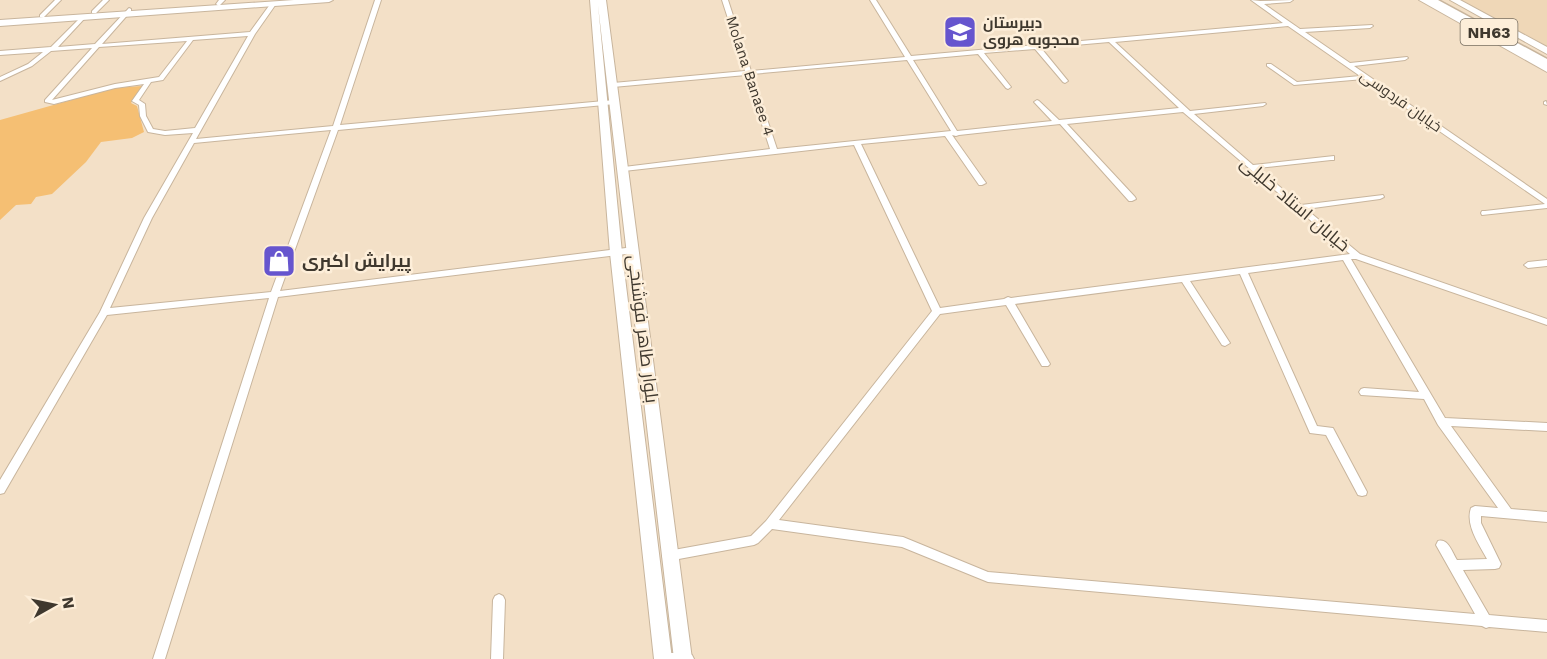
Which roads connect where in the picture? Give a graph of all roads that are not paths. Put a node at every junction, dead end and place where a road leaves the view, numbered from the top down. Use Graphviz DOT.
graph roads {
  1 [pos="58,0"];
  2 [pos="106,0"];
  3 [pos="282,0"];
  4 [pos="329,0"];
  5 [pos="378,0"];
  6 [pos="594,0"];
  7 [pos="602,0"];
  8 [pos="725,0"];
  9 [pos="873,0"];
  10 [pos="1290,0"];
  11 [pos="1423,0"];
  12 [pos="1431,0"];
  13 [pos="1444,0"];
  14 [pos="1454,0"];
  15 [pos="1256,1"];
  16 [pos="221,2"];
  17 [pos="273,4"];
  18 [pos="94,12"];
  19 [pos="128,12"];
  20 [pos="42,16"];
  21 [pos="83,17"];
  22 [pos="0,21"];
  23 [pos="1290,24"];
  24 [pos="1370,26"];
  25 [pos="1300,31"];
  26 [pos="252,34"];
  27 [pos="192,38"];
  28 [pos="1110,40"];
  29 [pos="1523,44"];
  30 [pos="98,46"];
  31 [pos="1037,47"];
  32 [pos="50,50"];
  33 [pos="1547,51"];
  34 [pos="980,52"];
  35 [pos="0,53"];
  36 [pos="1547,57"];
  37 [pos="910,58"];
  38 [pos="1405,58"];
  39 [pos="1348,64"];
  40 [pos="1547,64"];
  41 [pos="1269,65"];
  42 [pos="1547,69"];
  43 [pos="748,72"];
  44 [pos="1366,77"];
  45 [pos="0,79"];
  46 [pos="1065,81"];
  47 [pos="148,82"];
  48 [pos="613,85"];
  49 [pos="1008,87"];
  50 [pos="608,102"];
  51 [pos="1037,102"];
  52 [pos="1263,104"];
  53 [pos="1186,111"];
  54 [pos="1060,122"];
  55 [pos="336,127"];
  56 [pos="199,130"];
  57 [pos="952,134"];
  58 [pos="194,141"];
  59 [pos="857,144"];
  60 [pos="774,151"];
  61 [pos="1331,158"];
  62 [pos="1251,167"];
  63 [pos="624,169"];
  64 [pos="982,183"];
  65 [pos="1380,197"];
  66 [pos="1132,199"];
  67 [pos="1547,204"];
  68 [pos="1301,207"];
  69 [pos="1485,213"];
  70 [pos="634,250"];
  71 [pos="616,254"];
  72 [pos="1357,256"];
  73 [pos="1345,257"];
  74 [pos="1547,263"];
  75 [pos="1528,265"];
  76 [pos="1242,270"];
  77 [pos="1184,278"];
  78 [pos="274,295"];
  79 [pos="1008,300"];
  80 [pos="937,311"];
  81 [pos="104,312"];
  82 [pos="1547,322"];
  83 [pos="1225,343"];
  84 [pos="1045,364"];
  85 [pos="1364,392"];
  86 [pos="1427,396"];
  87 [pos="1442,422"];
  88 [pos="1547,427"];
  89 [pos="0,490"];
  90 [pos="1362,492"];
  91 [pos="1507,512"];
  92 [pos="1547,518"];
  93 [pos="770,524"];
  94 [pos="1442,545"];
  95 [pos="672,555"];
  96 [pos="650,559"];
  97 [pos="1455,565"];
  98 [pos="499,600"];
  99 [pos="1486,622"];
  100 [pos="1547,626"];
  101 [pos="685,658"];
  102 [pos="159,659"];
  103 [pos="497,659"];
  104 [pos="662,659"];
  1 -- 20 [label="street"];
  2 -- 18 [label="street"];
  3 -- 16 [label="street"];
  4 -- 17 [label="street"];
  5 -- 55 [label="street"];
  6 -- 50 [label="street, بلوار طاهر فوشنجی"];
  7 -- 48 [label="street, بلوار طاهر فوشنجی"];
  8 -- 43 [label="street, Molana Banaee 4"];
  9 -- 37 [label="street"];
  10 -- 15 [label="street"];
  11 -- 42 [label="street"];
  12 -- 29 [label="highway, NH63"];
  13 -- 29 [label="highway, NH63"];
  14 -- 29 [label="street"];
  15 -- 23 [label="street, خیابان فردوسی"];
  16 -- 19 [label="street"];
  17 -- 19 [label="street"];
  17 -- 26 [label="street"];
  18 -- 19 [label="street"];
  18 -- 20 [label="street"];
  19 -- 21 [label="street"];
  19 -- 30 [label="street"];
  20 -- 22 [label="street"];
  21 -- 22 [label="street"];
  21 -- 32 [label="street"];
  23 -- 25 [label="street, خیابان فردوسی"];
  23 -- 28 [label="street"];
  24 -- 25 [label="street"];
  25 -- 39 [label="street, خیابان فردوسی"];
  26 -- 27 [label="street"];
  26 -- 56 [label="street"];
  27 -- 30 [label="street"];
  27 -- 47 [label="street"];
  28 -- 31 [label="street"];
  28 -- 53 [label="street, خیابان استاد خلیلی"];
  29 -- 33 [label="street"];
  29 -- 36 [label="highway, NH63"];
  29 -- 40 [label="highway, NH63"];
  30 -- 32 [label="street"];
  30 -- 47 [label="street"];
  31 -- 34 [label="street"];
  31 -- 46 [label="street"];
  32 -- 35 [label="street"];
  32 -- 45 [label="street"];
  34 -- 37 [label="street"];
  34 -- 49 [label="street"];
  37 -- 43 [label="street"];
  37 -- 57 [label="street"];
  38 -- 39 [label="street"];
  39 -- 44 [label="street, خیابان فردوسی"];
  41 -- 44 [label="street"];
  43 -- 48 [label="street"];
  43 -- 60 [label="street, Molana Banaee 4"];
  44 -- 67 [label="street, خیابان فردوسی"];
  47 -- 56 [label="street"];
  48 -- 50 [label="street, بلوار طاهر فوشنجی"];
  50 -- 55 [label="street"];
  50 -- 63 [label="street, بلوار طاهر فوشنجی"];
  50 -- 71 [label="street, بلوار طاهر فوشنجی"];
  51 -- 54 [label="street"];
  52 -- 53 [label="street"];
  53 -- 54 [label="street"];
  53 -- 62 [label="street, خیابان استاد خلیلی"];
  54 -- 57 [label="street"];
  54 -- 66 [label="street"];
  55 -- 58 [label="street"];
  55 -- 78 [label="street"];
  56 -- 58 [label="street"];
  57 -- 59 [label="street"];
  57 -- 64 [label="street"];
  58 -- 81 [label="street"];
  59 -- 60 [label="street"];
  59 -- 80 [label="street"];
  60 -- 63 [label="street"];
  61 -- 62 [label="street"];
  62 -- 68 [label="street, خیابان استاد خلیلی"];
  63 -- 70 [label="street, بلوار طاهر فوشنجی"];
  65 -- 68 [label="street"];
  67 -- 69 [label="street"];
  68 -- 72 [label="street, خیابان استاد خلیلی"];
  70 -- 71 [label="street"];
  70 -- 95 [label="street, بلوار طاهر فوشنجی"];
  71 -- 78 [label="street"];
  71 -- 96 [label="street, بلوار طاهر فوشنجی"];
  72 -- 73 [label="street"];
  72 -- 82 [label="street, خیابان استاد خلیلی"];
  73 -- 76 [label="street"];
  73 -- 86 [label="street"];
  74 -- 75 [label="street"];
  76 -- 77 [label="street"];
  76 -- 90 [label="street"];
  77 -- 79 [label="street"];
  77 -- 83 [label="street"];
  78 -- 81 [label="street"];
  78 -- 102 [label="street"];
  79 -- 80 [label="street"];
  79 -- 84 [label="street"];
  80 -- 93 [label="street"];
  81 -- 89 [label="street"];
  85 -- 86 [label="street"];
  86 -- 87 [label="street"];
  87 -- 88 [label="street"];
  87 -- 91 [label="street"];
  91 -- 92 [label="street"];
  91 -- 97 [label="street"];
  93 -- 95 [label="street"];
  93 -- 99 [label="street"];
  94 -- 97 [label="street"];
  95 -- 96 [label="street"];
  95 -- 101 [label="street, بلوار طاهر فوشنجی"];
  96 -- 104 [label="street, بلوار طاهر فوشنجی"];
  97 -- 99 [label="street"];
  98 -- 103 [label="street"];
  99 -- 100 [label="street"];
  101 -- 104 [label="street"];
}
